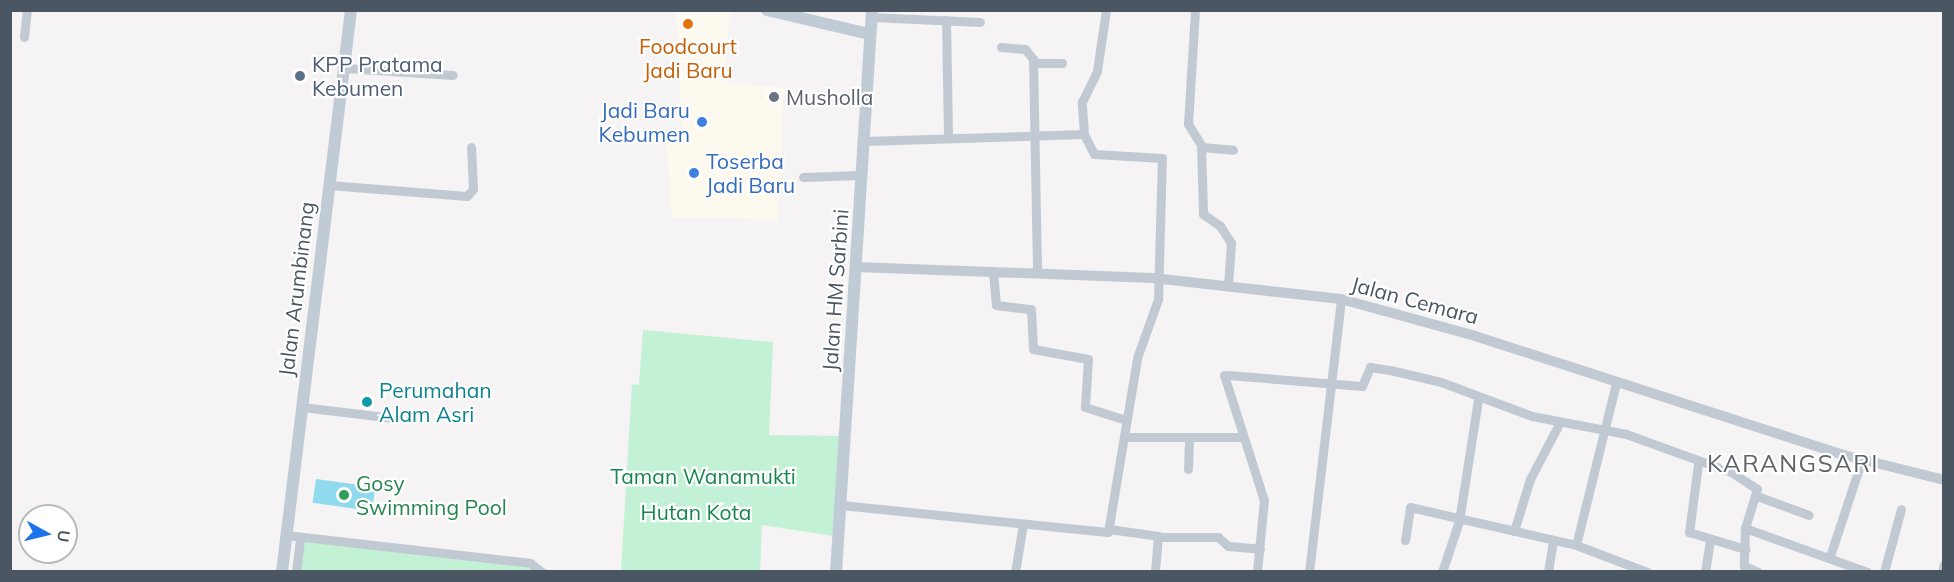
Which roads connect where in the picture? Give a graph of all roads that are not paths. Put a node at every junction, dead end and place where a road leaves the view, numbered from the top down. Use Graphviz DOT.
graph roads {
  1 [pos="27,10"];
  2 [pos="351,10"];
  3 [pos="767,10"];
  4 [pos="1106,10"];
  5 [pos="1195,10"];
  6 [pos="871,14"];
  7 [pos="946,20"];
  8 [pos="980,22"];
  9 [pos="869,34"];
  10 [pos="24,37"];
  11 [pos="1001,47"];
  12 [pos="1033,63"];
  13 [pos="1062,63"];
  14 [pos="345,68"];
  15 [pos="453,75"];
  16 [pos="1033,132"];
  17 [pos="1084,134"];
  18 [pos="948,138"];
  19 [pos="864,141"];
  20 [pos="471,147"];
  21 [pos="1201,147"];
  22 [pos="1233,150"];
  23 [pos="861,175"];
  24 [pos="803,177"];
  25 [pos="328,184"];
  26 [pos="856,267"];
  27 [pos="993,271"];
  28 [pos="1037,273"];
  29 [pos="1159,279"];
  30 [pos="1228,285"];
  31 [pos="1341,299"];
  32 [pos="1332,382"];
  33 [pos="1616,383"];
  34 [pos="1478,399"];
  35 [pos="302,406"];
  36 [pos="393,418"];
  37 [pos="1126,420"];
  38 [pos="1560,422"];
  39 [pos="1608,431"];
  40 [pos="1125,437"];
  41 [pos="1190,437"];
  42 [pos="1242,437"];
  43 [pos="1862,459"];
  44 [pos="1698,464"];
  45 [pos="1188,469"];
  46 [pos="1944,480"];
  47 [pos="1757,496"];
  48 [pos="841,505"];
  49 [pos="1902,509"];
  50 [pos="1809,515"];
  51 [pos="1458,521"];
  52 [pos="1023,524"];
  53 [pos="1745,528"];
  54 [pos="1109,529"];
  55 [pos="1514,531"];
  56 [pos="286,536"];
  57 [pos="300,537"];
  58 [pos="1159,537"];
  59 [pos="1405,540"];
  60 [pos="1553,540"];
  61 [pos="1710,540"];
  62 [pos="1576,545"];
  63 [pos="1260,549"];
  64 [pos="1745,549"];
  65 [pos="1830,556"];
  66 [pos="1944,564"];
  67 [pos="282,572"];
  68 [pos="296,572"];
  69 [pos="542,572"];
  70 [pos="836,572"];
  71 [pos="1016,572"];
  72 [pos="1155,572"];
  73 [pos="1257,572"];
  74 [pos="1309,572"];
  75 [pos="1442,572"];
  76 [pos="1548,572"];
  77 [pos="1647,572"];
  78 [pos="1705,572"];
  79 [pos="1758,572"];
  80 [pos="1867,572"];
  81 [pos="1884,572"];
  82 [pos="1942,572"];
  1 -- 10 [label="street"];
  2 -- 14 [label="main road, Jalan Arumbinang"];
  3 -- 9 [label="main road"];
  4 -- 17 [label="street"];
  5 -- 21 [label="street"];
  6 -- 7 [label="street"];
  6 -- 9 [label="main road, Jalan HM Sarbini"];
  7 -- 8 [label="street"];
  7 -- 18 [label="street"];
  9 -- 19 [label="main road, Jalan HM Sarbini"];
  11 -- 12 [label="street"];
  12 -- 13 [label="street"];
  12 -- 16 [label="street"];
  14 -- 15 [label="street"];
  14 -- 25 [label="main road, Jalan Arumbinang"];
  16 -- 17 [label="street"];
  16 -- 18 [label="street"];
  16 -- 28 [label="street"];
  17 -- 29 [label="street"];
  18 -- 19 [label="street"];
  19 -- 23 [label="main road, Jalan HM Sarbini"];
  20 -- 25 [label="street"];
  21 -- 22 [label="street"];
  21 -- 30 [label="street"];
  23 -- 24 [label="street"];
  23 -- 26 [label="main road, Jalan HM Sarbini"];
  25 -- 35 [label="main road, Jalan Arumbinang"];
  26 -- 27 [label="street, Jalan Cemara"];
  26 -- 48 [label="main road, Jalan HM Sarbini"];
  27 -- 28 [label="street, Jalan Cemara"];
  27 -- 37 [label="street"];
  28 -- 29 [label="street, Jalan Cemara"];
  29 -- 30 [label="street, Jalan Cemara"];
  29 -- 37 [label="street"];
  30 -- 31 [label="street, Jalan Cemara"];
  31 -- 32 [label="street"];
  31 -- 33 [label="street, Jalan Cemara"];
  32 -- 34 [label="street"];
  32 -- 42 [label="street"];
  32 -- 74 [label="street"];
  33 -- 39 [label="street"];
  33 -- 43 [label="street, Jalan Cemara"];
  34 -- 38 [label="street"];
  34 -- 51 [label="street"];
  35 -- 36 [label="street"];
  35 -- 56 [label="main road, Jalan Arumbinang"];
  37 -- 40 [label="street"];
  38 -- 39 [label="street"];
  38 -- 55 [label="street"];
  39 -- 44 [label="street"];
  39 -- 62 [label="street"];
  40 -- 41 [label="street"];
  40 -- 54 [label="street"];
  41 -- 42 [label="street"];
  41 -- 45 [label="street"];
  42 -- 63 [label="street"];
  43 -- 46 [label="street, Jalan Cemara"];
  43 -- 65 [label="street"];
  44 -- 47 [label="street"];
  44 -- 61 [label="street"];
  47 -- 50 [label="street"];
  47 -- 53 [label="street"];
  48 -- 52 [label="street"];
  48 -- 70 [label="main road, Jalan HM Sarbini"];
  49 -- 81 [label="street"];
  51 -- 55 [label="street"];
  51 -- 59 [label="street"];
  51 -- 75 [label="street"];
  52 -- 54 [label="street"];
  52 -- 71 [label="street"];
  53 -- 64 [label="street"];
  53 -- 65 [label="street"];
  54 -- 58 [label="street"];
  55 -- 60 [label="street"];
  56 -- 57 [label="street"];
  56 -- 67 [label="main road, Jalan Arumbinang"];
  57 -- 68 [label="street"];
  57 -- 69 [label="street"];
  58 -- 63 [label="street"];
  58 -- 72 [label="street"];
  60 -- 62 [label="street"];
  60 -- 76 [label="street"];
  61 -- 64 [label="street"];
  61 -- 78 [label="street"];
  62 -- 77 [label="street"];
  63 -- 73 [label="street"];
  64 -- 79 [label="street"];
  65 -- 80 [label="street"];
  66 -- 82 [label="street"];
}
